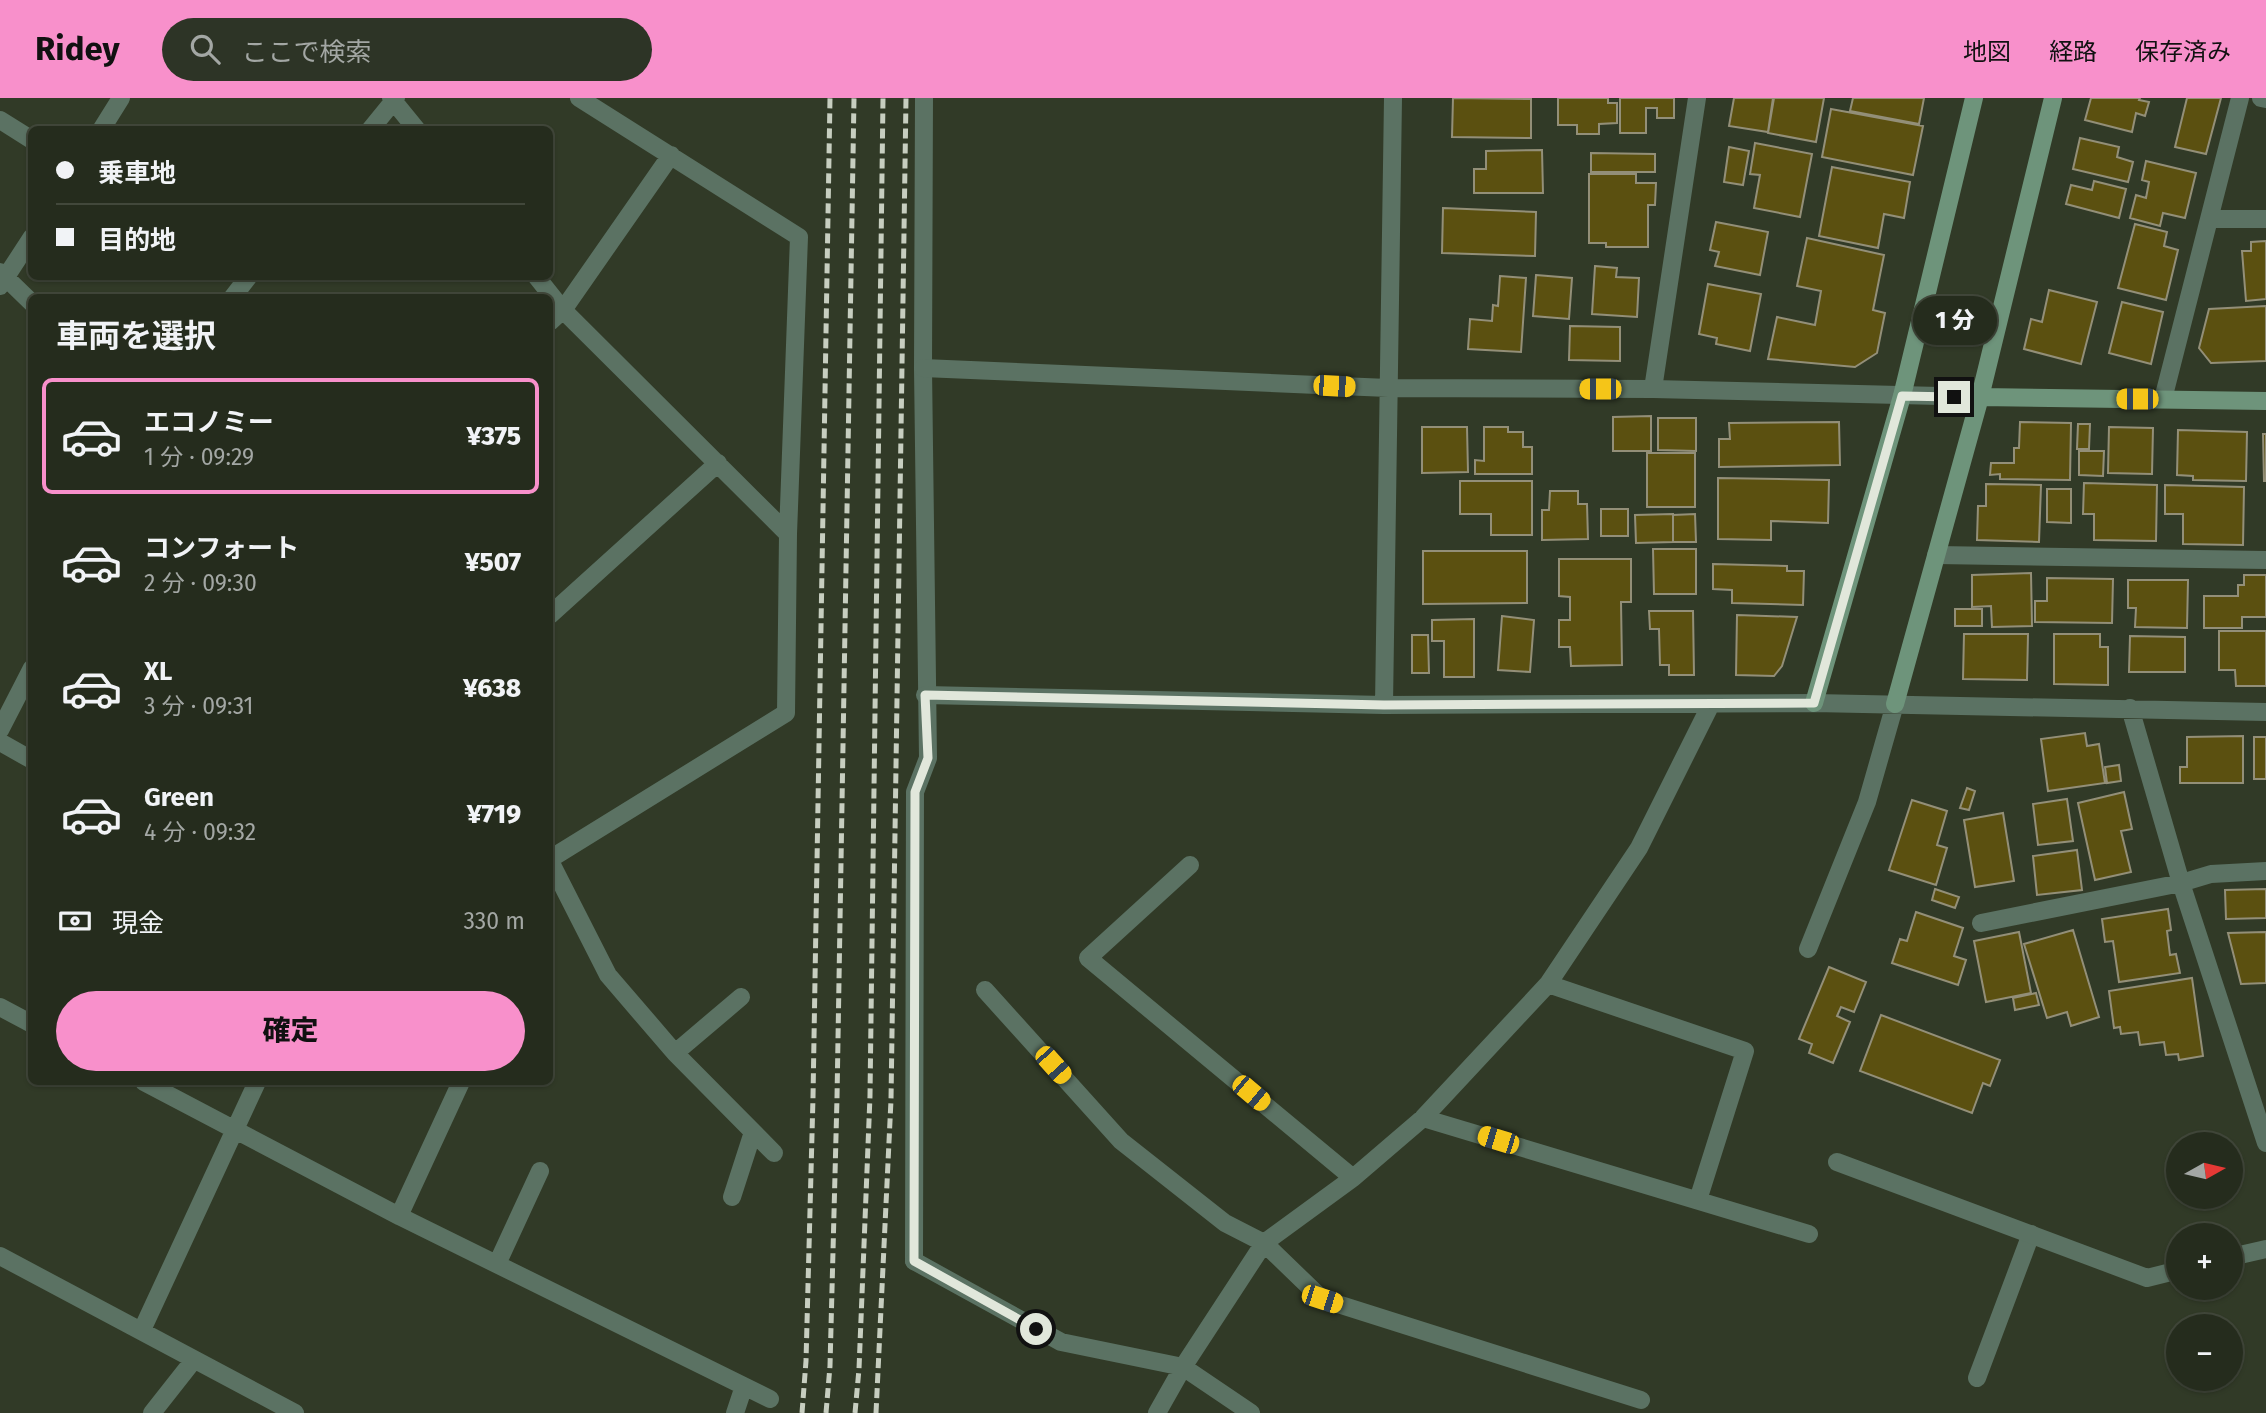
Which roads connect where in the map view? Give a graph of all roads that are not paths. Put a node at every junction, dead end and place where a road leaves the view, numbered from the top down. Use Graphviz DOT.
graph roads {
  1 [pos="121,98"];
  2 [pos="579,98"];
  3 [pos="924,98"];
  4 [pos="1394,98"];
  5 [pos="1697,98"];
  6 [pos="1974,98"];
  7 [pos="2053,98"];
  8 [pos="2240,98"];
  9 [pos="2261,98"];
  10 [pos="394,99"];
  11 [pos="2266,99"];
  12 [pos="0,120"];
  13 [pos="104,126"];
  14 [pos="373,126"];
  15 [pos="414,126"];
  16 [pos="28,138"];
  17 [pos="671,155"];
  18 [pos="2210,219"];
  19 [pos="2266,219"];
  20 [pos="28,243"];
  21 [pos="2,279"];
  22 [pos="246,280"];
  23 [pos="235,294"];
  24 [pos="28,300"];
  25 [pos="556,316"];
  26 [pos="923,368"];
  27 [pos="1388,388"];
  28 [pos="1653,389"];
  29 [pos="1902,396"];
  30 [pos="1980,397"];
  31 [pos="2163,399"];
  32 [pos="2266,401"];
  33 [pos="718,463"];
  34 [pos="788,534"];
  35 [pos="1936,555"];
  36 [pos="2266,561"];
  37 [pos="553,612"];
  38 [pos="28,676"];
  39 [pos="925,695"];
  40 [pos="1814,703"];
  41 [pos="1711,704"];
  42 [pos="1895,704"];
  43 [pos="1384,705"];
  44 [pos="2130,708"];
  45 [pos="2266,712"];
  46 [pos="0,730"];
  47 [pos="0,743"];
  48 [pos="28,758"];
  49 [pos="553,858"];
  50 [pos="1190,865"];
  51 [pos="553,866"];
  52 [pos="2266,872"];
  53 [pos="2181,883"];
  54 [pos="1981,923"];
  55 [pos="1808,949"];
  56 [pos="1548,984"];
  57 [pos="985,990"];
  58 [pos="741,997"];
  59 [pos="0,1007"];
  60 [pos="28,1022"];
  61 [pos="675,1053"];
  62 [pos="150,1085"];
  63 [pos="256,1085"];
  64 [pos="460,1085"];
  65 [pos="1423,1118"];
  66 [pos="234,1128"];
  67 [pos="753,1132"];
  68 [pos="2266,1143"];
  69 [pos="774,1153"];
  70 [pos="1837,1162"];
  71 [pos="540,1171"];
  72 [pos="1353,1178"];
  73 [pos="732,1197"];
  74 [pos="1698,1200"];
  75 [pos="400,1216"];
  76 [pos="1809,1234"];
  77 [pos="2031,1234"];
  78 [pos="1264,1243"];
  79 [pos="2266,1249"];
  80 [pos="2243,1254"];
  81 [pos="0,1256"];
  82 [pos="497,1264"];
  83 [pos="2166,1273"];
  84 [pos="142,1329"];
  85 [pos="194,1360"];
  86 [pos="1183,1367"];
  87 [pos="1978,1378"];
  88 [pos="744,1386"];
  89 [pos="770,1399"];
  90 [pos="1641,1400"];
  91 [pos="152,1413"];
  92 [pos="295,1413"];
  93 [pos="735,1413"];
  94 [pos="1157,1413"];
  95 [pos="1251,1413"];
  1 -- 13 [label="street"];
  2 -- 17 [label="street"];
  3 -- 26 [label="street"];
  4 -- 27 [label="street"];
  5 -- 28 [label="street"];
  6 -- 29 [label="street"];
  7 -- 30 [label="street"];
  8 -- 18 [label="street"];
  9 -- 11 [label="street"];
  10 -- 14 [label="street"];
  10 -- 15 [label="street"];
  12 -- 16 [label="street"];
  17 -- 25 [label="street"];
  17 -- 34 [label="street"];
  18 -- 19 [label="street"];
  18 -- 31 [label="street"];
  20 -- 21 [label="street"];
  21 -- 24 [label="street"];
  22 -- 23 [label="street"];
  25 -- 33 [label="street"];
  26 -- 27 [label="street"];
  26 -- 39 [label="street"];
  27 -- 28 [label="street"];
  27 -- 43 [label="street"];
  28 -- 29 [label="street"];
  29 -- 30 [label="street"];
  29 -- 40 [label="street"];
  30 -- 31 [label="street"];
  30 -- 35 [label="street"];
  31 -- 32 [label="street"];
  33 -- 34 [label="street"];
  33 -- 37 [label="street"];
  34 -- 49 [label="street"];
  35 -- 36 [label="street"];
  35 -- 42 [label="street"];
  38 -- 46 [label="street"];
  39 -- 43 [label="street"];
  39 -- 86 [label="street"];
  40 -- 41 [label="street"];
  40 -- 42 [label="street"];
  41 -- 43 [label="street"];
  41 -- 56 [label="street"];
  42 -- 44 [label="street"];
  42 -- 55 [label="street"];
  44 -- 45 [label="street"];
  44 -- 53 [label="street"];
  47 -- 48 [label="street"];
  50 -- 72 [label="street"];
  51 -- 61 [label="street"];
  52 -- 53 [label="street"];
  53 -- 54 [label="street"];
  53 -- 68 [label="street"];
  56 -- 65 [label="street"];
  56 -- 74 [label="street"];
  57 -- 78 [label="street"];
  58 -- 61 [label="street"];
  59 -- 60 [label="street"];
  61 -- 67 [label="street"];
  62 -- 66 [label="street"];
  63 -- 66 [label="street"];
  64 -- 75 [label="street"];
  65 -- 72 [label="street"];
  65 -- 74 [label="street"];
  66 -- 75 [label="street"];
  66 -- 84 [label="street"];
  67 -- 69 [label="street"];
  67 -- 73 [label="street"];
  70 -- 77 [label="street"];
  71 -- 82 [label="street"];
  72 -- 78 [label="street"];
  74 -- 76 [label="street"];
  75 -- 82 [label="street"];
  77 -- 83 [label="street"];
  77 -- 87 [label="street"];
  78 -- 86 [label="street"];
  78 -- 90 [label="street"];
  79 -- 80 [label="street"];
  81 -- 84 [label="street"];
  82 -- 88 [label="street"];
  84 -- 85 [label="street"];
  85 -- 91 [label="street"];
  85 -- 92 [label="street"];
  86 -- 94 [label="street"];
  86 -- 95 [label="street"];
  88 -- 89 [label="street"];
  88 -- 93 [label="street"];
}
